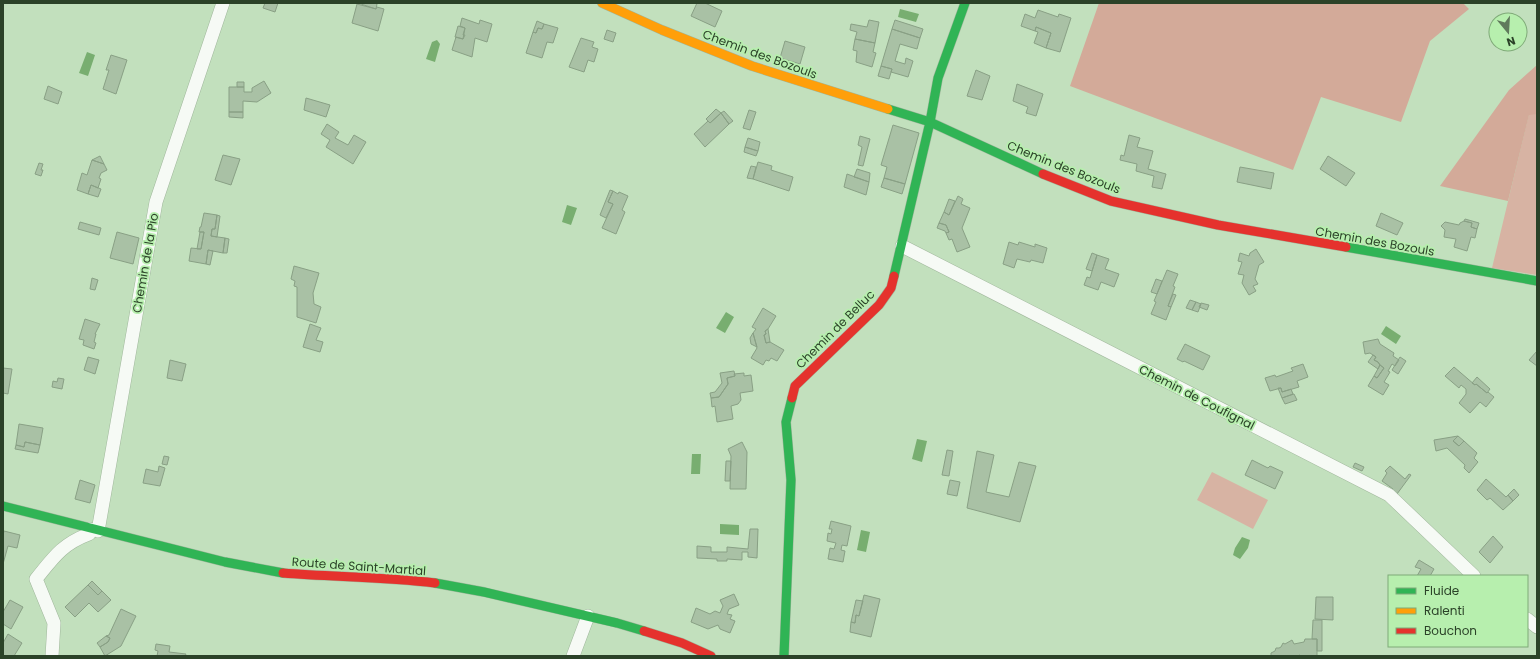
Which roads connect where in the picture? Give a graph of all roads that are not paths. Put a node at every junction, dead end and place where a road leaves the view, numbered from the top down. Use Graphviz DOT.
graph roads {
  1 [pos="223,3"];
  2 [pos="602,3"];
  3 [pos="966,3"];
  4 [pos="930,122"];
  5 [pos="902,246"];
  6 [pos="1537,281"];
  7 [pos="3,506"];
  8 [pos="94,530"];
  9 [pos="1473,575"];
  10 [pos="588,616"];
  11 [pos="1528,620"];
  12 [pos="1537,627"];
  13 [pos="52,656"];
  14 [pos="573,656"];
  15 [pos="711,656"];
  16 [pos="784,656"];
  1 -- 8 [label="street, Chemin de la Pio"];
  2 -- 4 [label="street, Chemin des Bozouls"];
  3 -- 4 [label="street, Chemin de Belluc"];
  4 -- 5 [label="street, Chemin de Belluc"];
  4 -- 6 [label="street, Chemin des Bozouls"];
  5 -- 9 [label="street, Chemin de Coufignal"];
  5 -- 16 [label="street, Chemin de Belluc"];
  7 -- 8 [label="street, Route de Saint-Martial"];
  8 -- 10 [label="street, Route de Saint-Martial"];
  8 -- 13 [label="street"];
  10 -- 14 [label="street"];
  10 -- 15 [label="street, Route de Saint-Martial"];
  11 -- 12 [label="street"];
}
